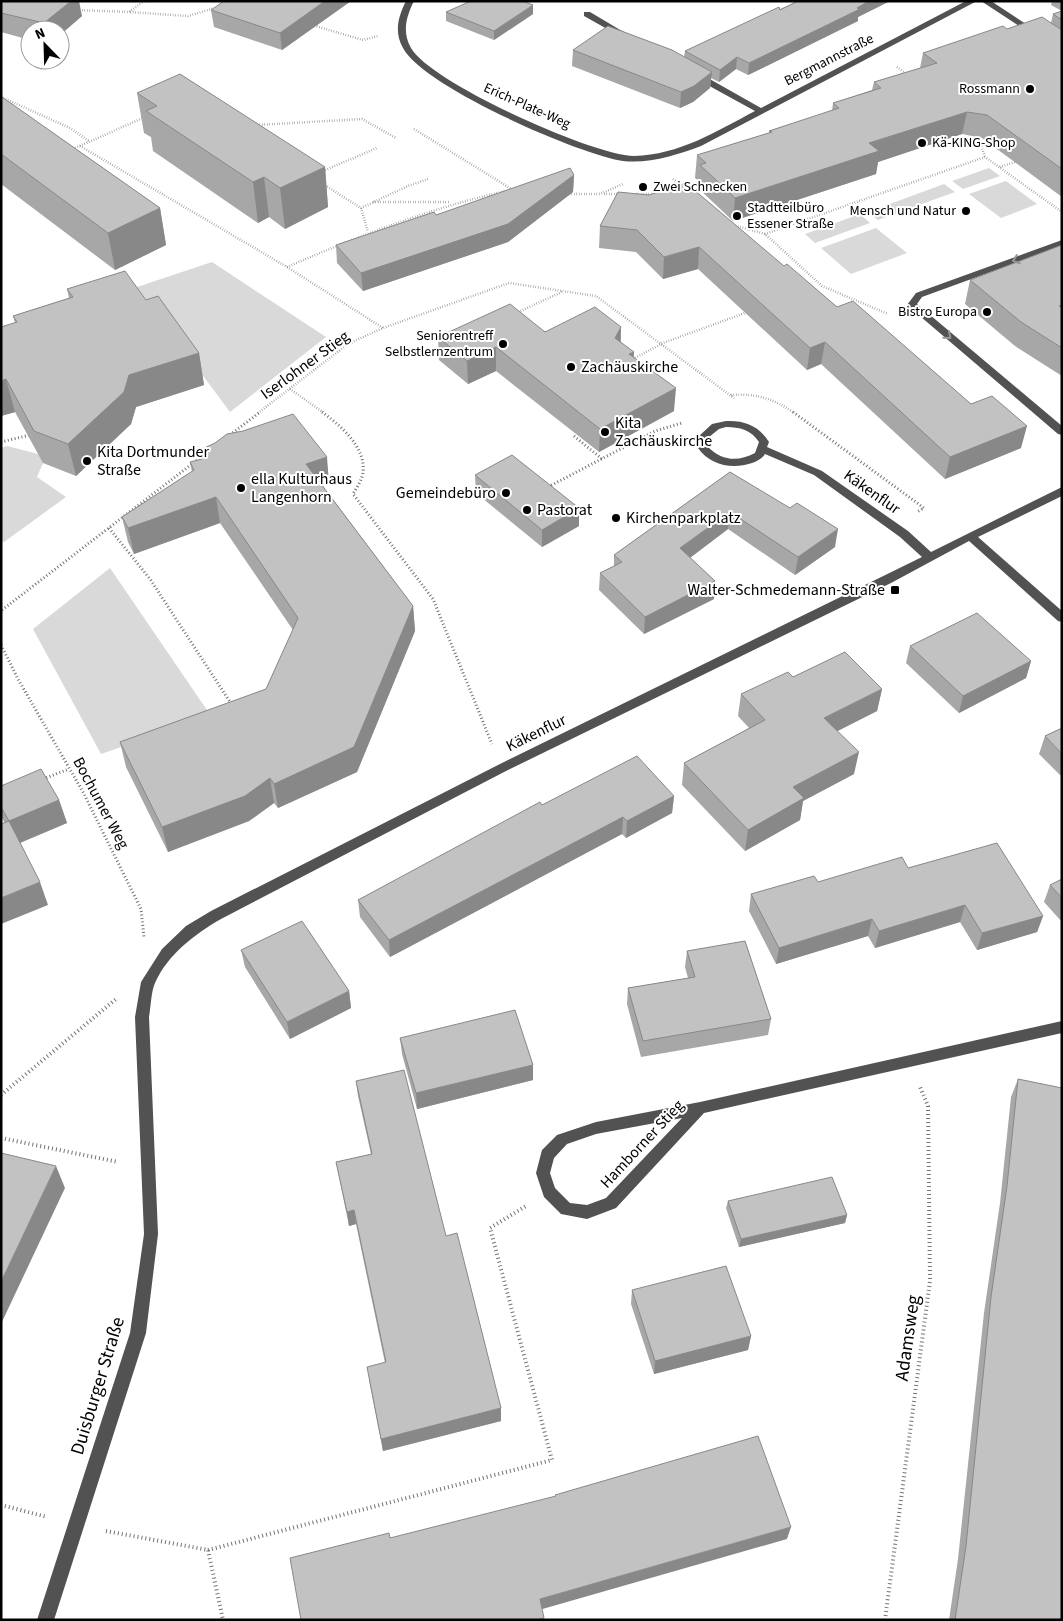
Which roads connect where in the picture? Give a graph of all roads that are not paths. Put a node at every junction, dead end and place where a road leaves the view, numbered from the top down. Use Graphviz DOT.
graph roads {
  1 [pos="410,1"];
  2 [pos="973,1"];
  3 [pos="986,1"];
  4 [pos="587,14"];
  5 [pos="639,43"];
  6 [pos="1062,52"];
  7 [pos="691,72"];
  8 [pos="761,111"];
  9 [pos="698,144"];
  10 [pos="1062,243"];
  11 [pos="1062,432"];
  12 [pos="763,449"];
  13 [pos="1062,491"];
  14 [pos="970,536"];
  15 [pos="930,558"];
  16 [pos="1062,618"];
  17 [pos="167,953"];
  18 [pos="1062,1027"];
  19 [pos="700,1108"];
  20 [pos="45,1620"];
  1 -- 9 [label="street, Erich-Plate-Weg"];
  2 -- 8 [label="street, Bergmannstraße"];
  3 -- 6 [label="street"];
  4 -- 5 [label="street"];
  7 -- 8 [label="street"];
  8 -- 9 [label="street, Bergmannstraße"];
  10 -- 11 [label="street, one-way"];
  12 -- 12 [label="street"];
  12 -- 15 [label="street, Käkenflur"];
  13 -- 14 [label="street, Käkenflur"];
  14 -- 15 [label="street, Käkenflur"];
  14 -- 16 [label="street"];
  15 -- 17 [label="street, Käkenflur"];
  17 -- 20 [label="street, Duisburger Straße"];
  18 -- 19 [label="street, Hamborner Stieg"];
  19 -- 19 [label="street, Hamborner Stieg"];
}
